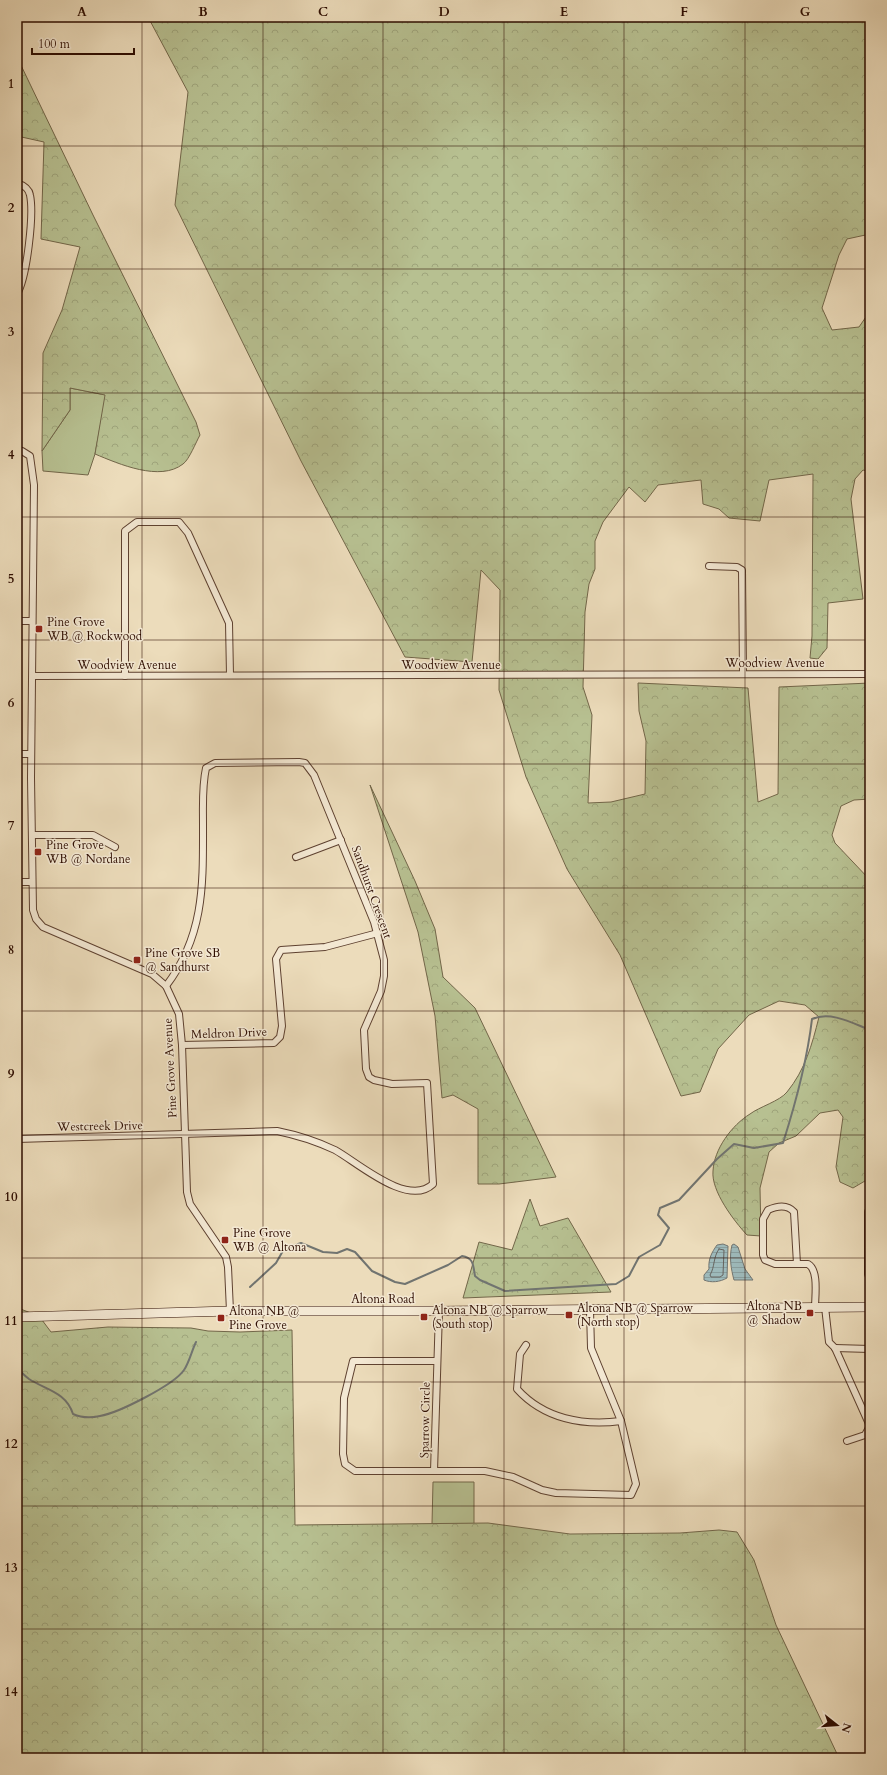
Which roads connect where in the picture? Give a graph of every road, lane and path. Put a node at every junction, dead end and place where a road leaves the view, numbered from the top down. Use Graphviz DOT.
graph roads {
  1 [pos="17,183"];
  2 [pos="17,294"];
  3 [pos="17,450"];
  4 [pos="709,566"];
  5 [pos="17,621"];
  6 [pos="32,621"];
  7 [pos="742,674"];
  8 [pos="870,674"];
  9 [pos="33,676"];
  10 [pos="125,676"];
  11 [pos="230,676"];
  12 [pos="17,754"];
  13 [pos="31,754"];
  14 [pos="32,834"];
  15 [pos="341,840"];
  16 [pos="115,847"];
  17 [pos="296,857"];
  18 [pos="17,882"];
  19 [pos="32,882"];
  20 [pos="378,933"];
  21 [pos="166,986"];
  22 [pos="182,1045"];
  23 [pos="184,1134"];
  24 [pos="17,1139"];
  25 [pos="868,1212"];
  26 [pos="797,1264"];
  27 [pos="870,1280"];
  28 [pos="870,1307"];
  29 [pos="820,1308"];
  30 [pos="590,1310"];
  31 [pos="230,1311"];
  32 [pos="439,1311"];
  33 [pos="17,1317"];
  34 [pos="526,1346"];
  35 [pos="834,1348"];
  36 [pos="870,1349"];
  37 [pos="437,1361"];
  38 [pos="622,1421"];
  39 [pos="847,1441"];
  40 [pos="434,1471"];
  1 -- 2 [label="street"];
  3 -- 6 [label="street, Pine Grove Avenue"];
  4 -- 7 [label="street"];
  5 -- 6 [label="street"];
  6 -- 9 [label="street, Pine Grove Avenue"];
  7 -- 8 [label="street, Woodview Avenue"];
  7 -- 11 [label="street, Woodview Avenue"];
  9 -- 10 [label="street, Woodview Avenue"];
  9 -- 13 [label="street, Pine Grove Avenue"];
  10 -- 11 [label="street, Woodview Avenue"];
  10 -- 11 [label="street"];
  12 -- 13 [label="street"];
  13 -- 14 [label="street, Pine Grove Avenue"];
  14 -- 16 [label="street"];
  14 -- 19 [label="street, Pine Grove Avenue"];
  15 -- 17 [label="street"];
  15 -- 20 [label="street, Sandhurst Crescent"];
  15 -- 21 [label="street, Sandhurst Crescent"];
  18 -- 19 [label="street"];
  19 -- 21 [label="street, Pine Grove Avenue"];
  20 -- 22 [label="street, Meldron Drive"];
  20 -- 23 [label="street, Sandhurst Crescent"];
  21 -- 22 [label="street, Pine Grove Avenue"];
  22 -- 23 [label="street, Pine Grove Avenue"];
  23 -- 24 [label="street, Westcreek Drive"];
  23 -- 31 [label="street, Pine Grove Avenue"];
  25 -- 27 [label="street"];
  26 -- 26 [label="street"];
  26 -- 29 [label="street"];
  28 -- 29 [label="main road, Altona Road"];
  29 -- 30 [label="main road, Altona Road"];
  29 -- 35 [label="street"];
  30 -- 32 [label="main road, Altona Road"];
  30 -- 38 [label="street, Sparrow Circle"];
  31 -- 32 [label="main road, Altona Road"];
  31 -- 33 [label="main road, Altona Road"];
  32 -- 37 [label="street, Sparrow Circle"];
  34 -- 38 [label="street"];
  35 -- 36 [label="street"];
  35 -- 39 [label="street"];
  37 -- 40 [label="street, Sparrow Circle"];
  37 -- 40 [label="street"];
  38 -- 40 [label="street, Sparrow Circle"];
}
